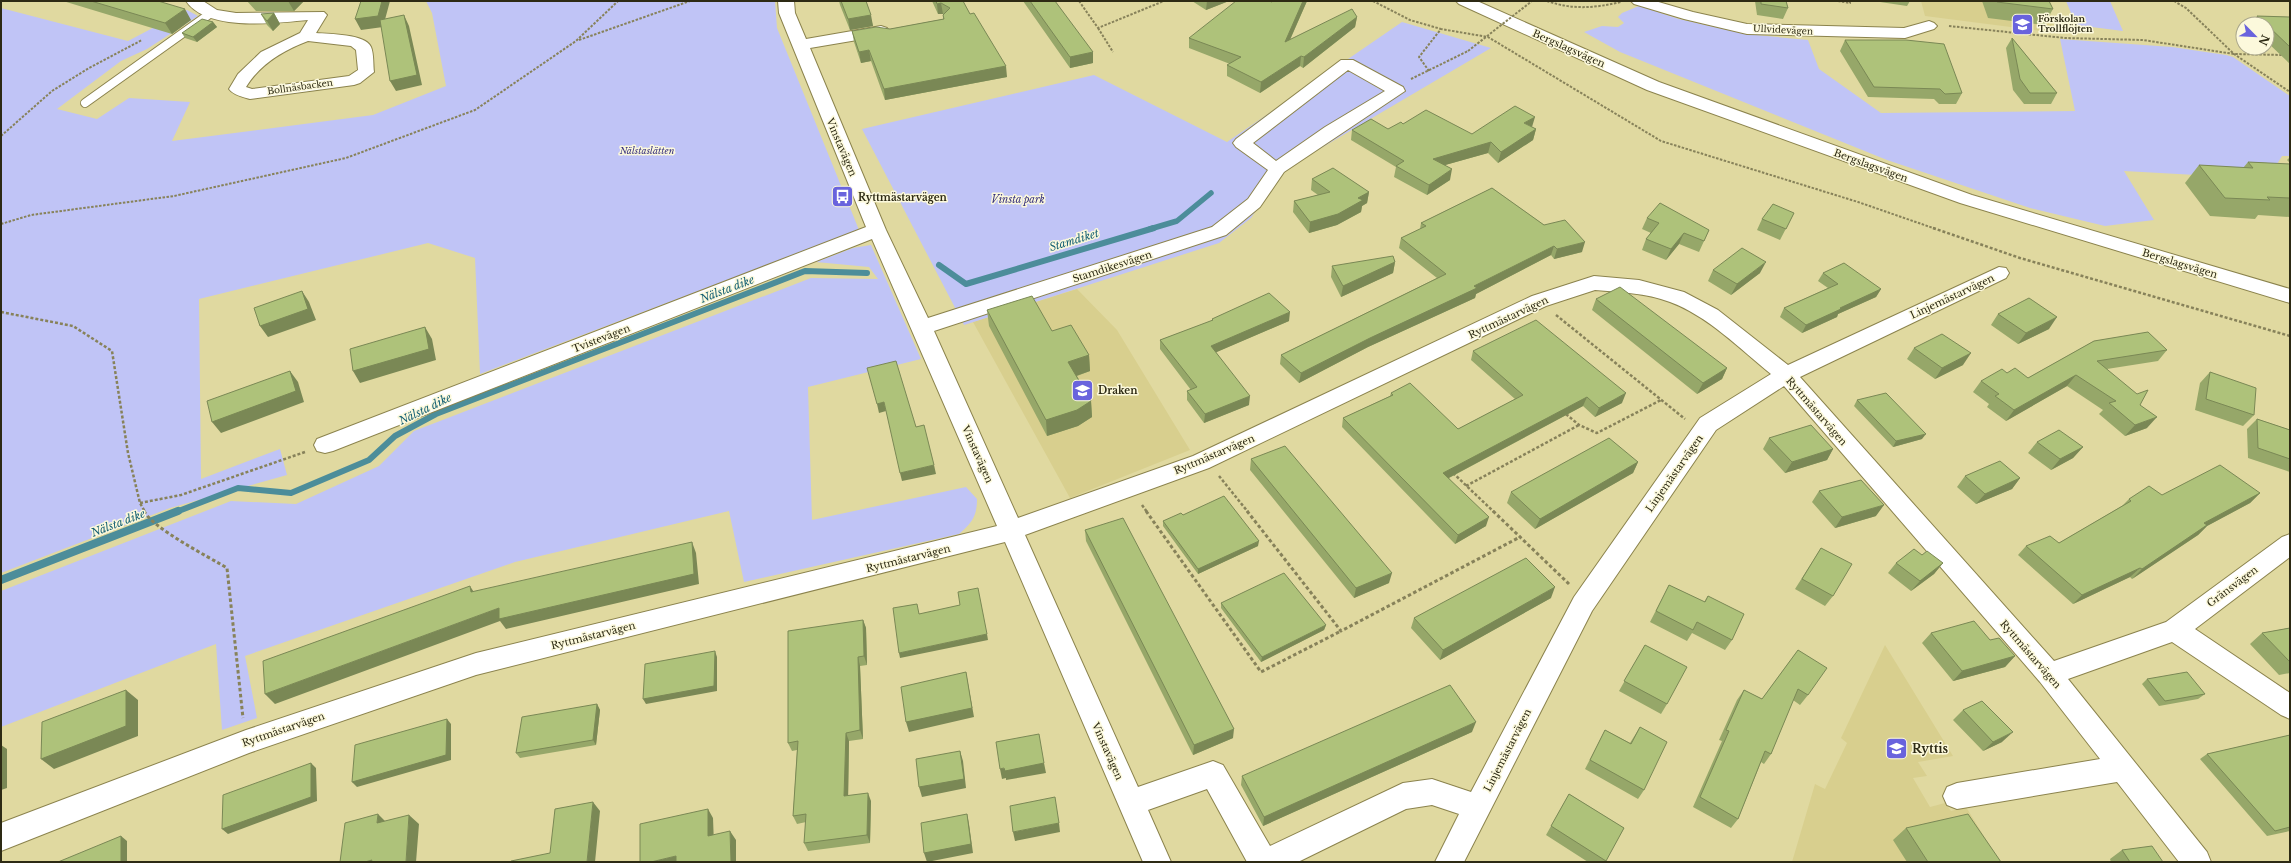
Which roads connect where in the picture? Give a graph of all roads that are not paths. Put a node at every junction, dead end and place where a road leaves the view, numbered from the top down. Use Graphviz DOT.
graph roads {
  1 [pos="194,1"];
  2 [pos="786,1"];
  3 [pos="1464,1"];
  4 [pos="1639,1"];
  5 [pos="211,13"];
  6 [pos="1929,26"];
  7 [pos="897,28"];
  8 [pos="306,36"];
  9 [pos="800,45"];
  10 [pos="85,103"];
  11 [pos="1278,168"];
  12 [pos="877,230"];
  13 [pos="1999,273"];
  14 [pos="2290,296"];
  15 [pos="922,327"];
  16 [pos="1786,375"];
  17 [pos="325,445"];
  18 [pos="1012,530"];
  19 [pos="2290,544"];
  20 [pos="2175,630"];
  21 [pos="2049,674"];
  22 [pos="2290,707"];
  23 [pos="2123,768"];
  24 [pos="1957,796"];
  25 [pos="1131,803"];
  26 [pos="1478,807"];
  27 [pos="1,836"];
  28 [pos="1157,862"];
  29 [pos="1263,862"];
  30 [pos="1268,862"];
  31 [pos="1449,862"];
  32 [pos="2197,862"];
  1 -- 5 [label="street"];
  2 -- 9 [label="street, Vinstavägen"];
  3 -- 14 [label="street, Bergslagsvägen"];
  4 -- 6 [label="street, Ullvidevägen"];
  5 -- 8 [label="street"];
  5 -- 10 [label="lane"];
  7 -- 9 [label="street"];
  8 -- 8 [label="street, Bollnäsbacken"];
  9 -- 12 [label="street, Vinstavägen"];
  11 -- 11 [label="street, Stamdikesvägen"];
  11 -- 15 [label="street, Stamdikesvägen"];
  12 -- 15 [label="street, Vinstavägen"];
  12 -- 17 [label="street, Tvistevägen"];
  13 -- 16 [label="street, Linjemästarvägen"];
  15 -- 18 [label="street, Vinstavägen"];
  16 -- 18 [label="street, Ryttmästarvägen"];
  16 -- 21 [label="street, Ryttmästarvägen"];
  16 -- 26 [label="street, Linjemästarvägen"];
  18 -- 25 [label="street, Vinstavägen"];
  18 -- 27 [label="street, Ryttmästarvägen"];
  19 -- 20 [label="street, Gränsvägen"];
  20 -- 21 [label="street, Gränsvägen"];
  20 -- 22 [label="street"];
  21 -- 23 [label="street, Ryttmästarvägen"];
  23 -- 24 [label="street"];
  23 -- 32 [label="street, Ryttmästarvägen"];
  25 -- 28 [label="street, Vinstavägen"];
  25 -- 29 [label="street"];
  26 -- 30 [label="street"];
  26 -- 31 [label="street, Linjemästarvägen"];
}
